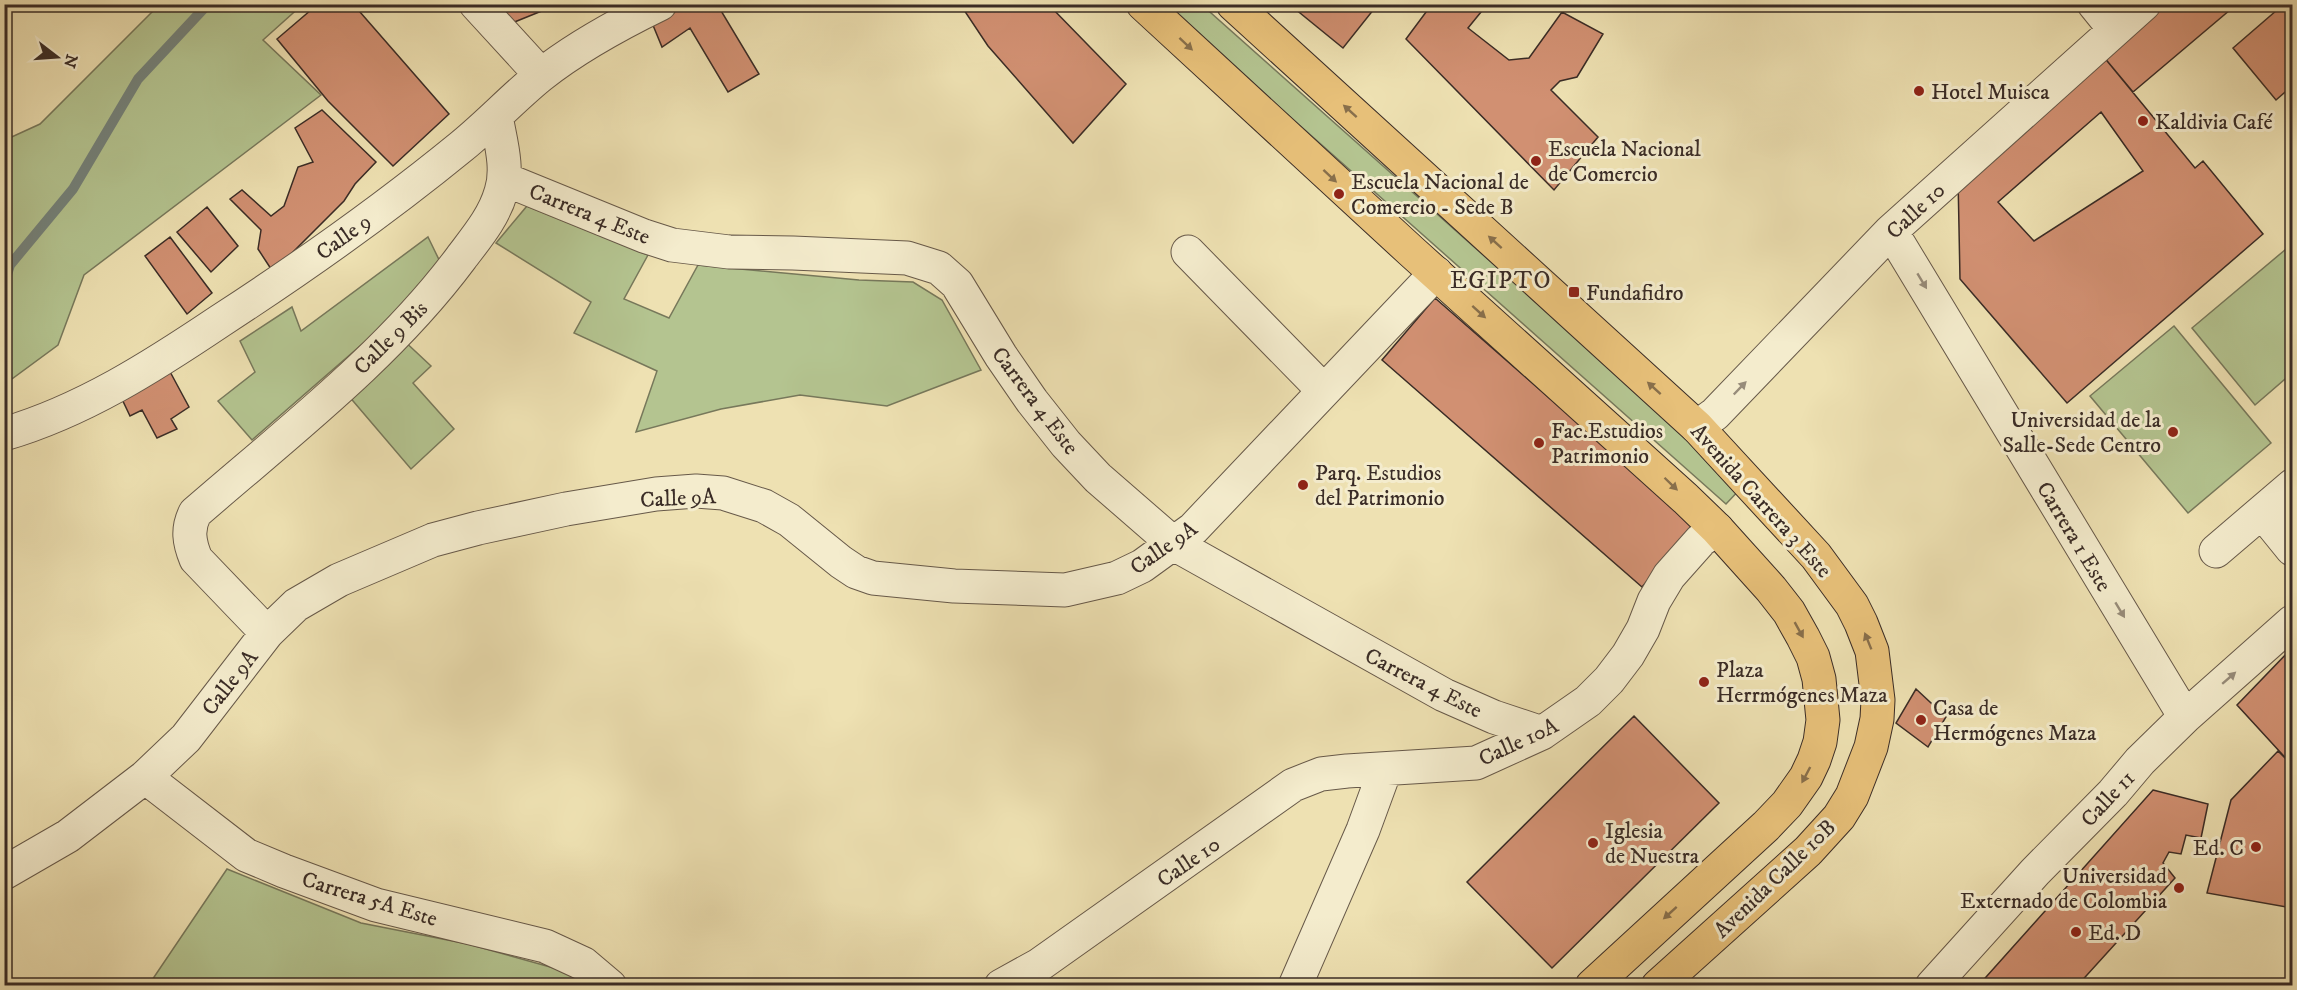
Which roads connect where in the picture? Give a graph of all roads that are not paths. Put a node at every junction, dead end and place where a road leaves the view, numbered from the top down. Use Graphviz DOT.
graph roads {
  1 [pos="476,4"];
  2 [pos="660,4"];
  3 [pos="1143,4"];
  4 [pos="1233,4"];
  5 [pos="2094,4"];
  6 [pos="2144,4"];
  7 [pos="2115,30"];
  8 [pos="541,75"];
  9 [pos="496,116"];
  10 [pos="504,179"];
  11 [pos="1891,231"];
  12 [pos="1188,252"];
  13 [pos="1436,273"];
  14 [pos="1324,391"];
  15 [pos="1697,427"];
  16 [pos="4,434"];
  17 [pos="2292,486"];
  18 [pos="2262,512"];
  19 [pos="1717,529"];
  20 [pos="1174,544"];
  21 [pos="2292,549"];
  22 [pos="2216,551"];
  23 [pos="2292,622"];
  24 [pos="267,633"];
  25 [pos="2185,717"];
  26 [pos="1877,719"];
  27 [pos="1542,733"];
  28 [pos="1385,770"];
  29 [pos="145,777"];
  30 [pos="4,873"];
  31 [pos="610,986"];
  32 [pos="1001,986"];
  33 [pos="1295,986"];
  34 [pos="1592,986"];
  35 [pos="1658,986"];
  36 [pos="1932,986"];
  1 -- 8 [label="street"];
  2 -- 8 [label="street, Calle 9"];
  3 -- 13 [label="main road, one-way"];
  15 -- 4 [label="main road, Avenida Carrera 3 Este, one-way"];
  5 -- 7 [label="street"];
  6 -- 7 [label="street, Calle 10"];
  7 -- 11 [label="street, Calle 10"];
  8 -- 9 [label="street, Calle 9"];
  9 -- 10 [label="street, Calle 9 Bis"];
  9 -- 16 [label="street, Calle 9"];
  10 -- 20 [label="street, Carrera 4 Este"];
  10 -- 24 [label="street, Calle 9 Bis"];
  15 -- 11 [label="street, Calle 10, one-way"];
  11 -- 25 [label="street, Carrera 1 Este, one-way"];
  12 -- 14 [label="street"];
  13 -- 14 [label="street, Calle 9A"];
  13 -- 19 [label="main road, one-way"];
  14 -- 20 [label="street, Calle 9A"];
  26 -- 15 [label="main road, Avenida Carrera 3 Este, one-way"];
  17 -- 18 [label="street"];
  18 -- 21 [label="street"];
  18 -- 22 [label="street"];
  19 -- 27 [label="street, Calle 10A"];
  19 -- 34 [label="main road, Avenida Calle 10B, one-way"];
  20 -- 24 [label="street, Calle 9A"];
  20 -- 27 [label="street, Carrera 4 Este"];
  25 -- 23 [label="street, Calle 11, one-way"];
  24 -- 29 [label="street, Calle 9A"];
  25 -- 36 [label="street, Calle 11"];
  26 -- 35 [label="main road, Avenida Calle 10B"];
  27 -- 28 [label="street, Calle 10A"];
  28 -- 32 [label="street, Calle 10"];
  28 -- 33 [label="street"];
  29 -- 30 [label="street, Calle 9A"];
  29 -- 31 [label="street, Carrera 5A Este"];
}
